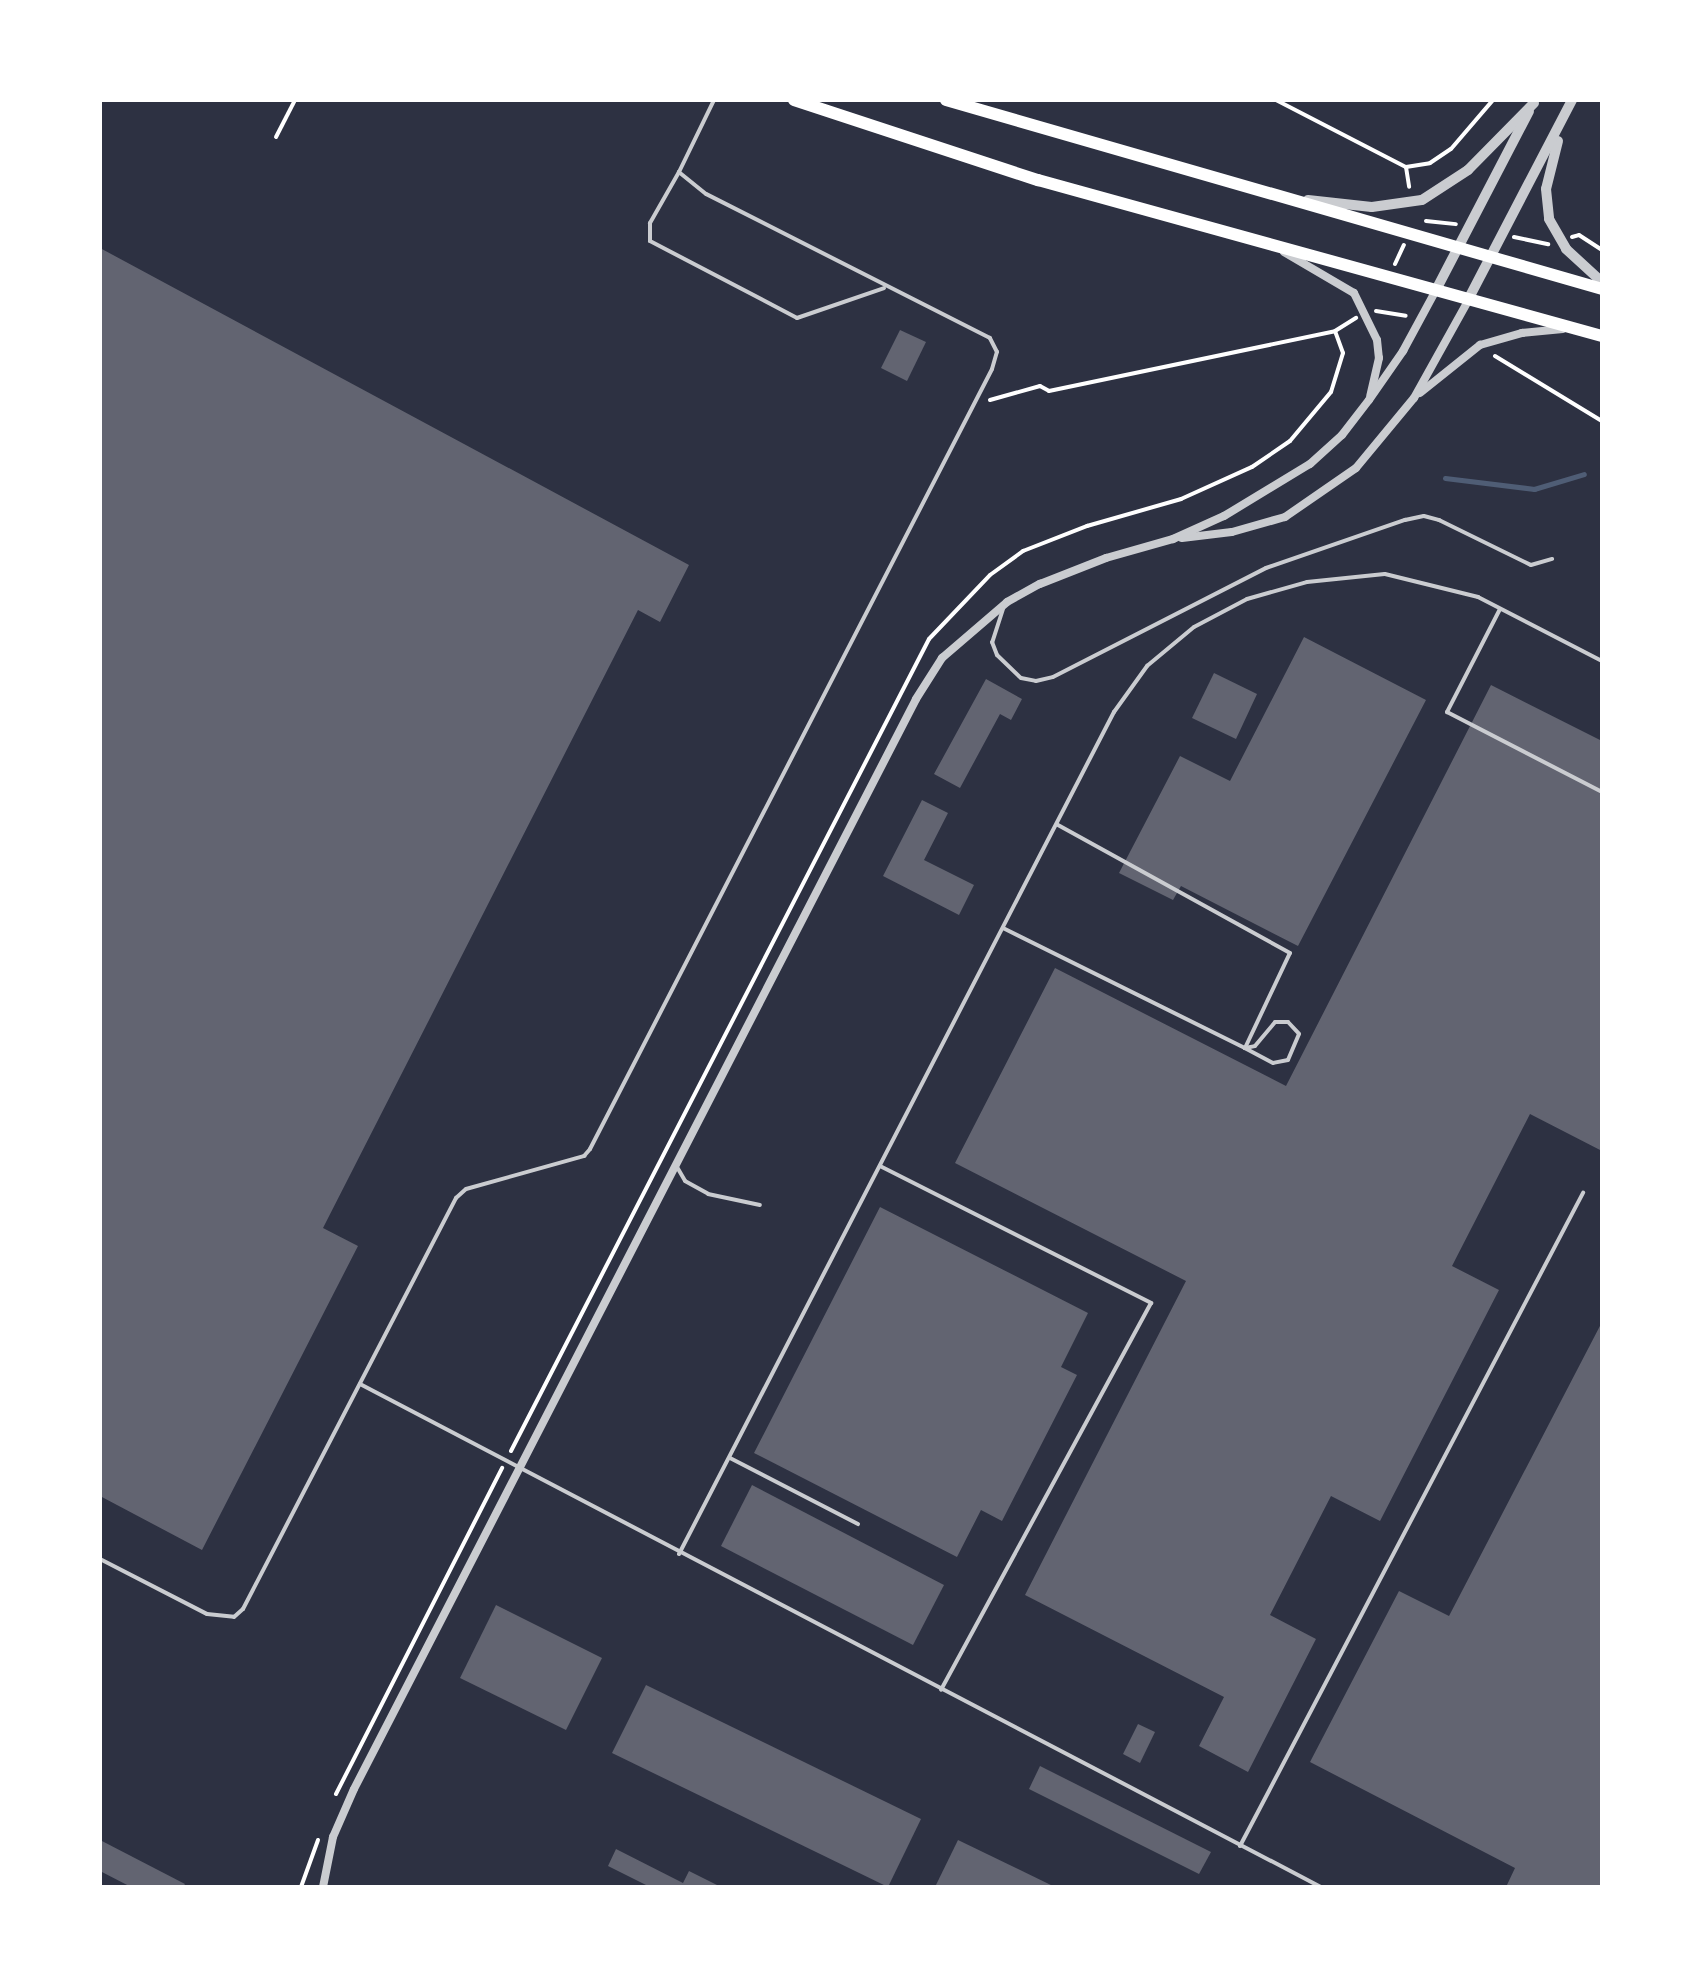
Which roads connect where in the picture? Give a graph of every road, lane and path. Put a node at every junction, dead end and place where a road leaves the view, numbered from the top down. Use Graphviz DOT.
graph roads {
  1 [pos="295,100"];
  2 [pos="714,100"];
  3 [pos="794,100"];
  4 [pos="946,100"];
  5 [pos="1276,100"];
  6 [pos="1493,100"];
  7 [pos="1572,100"];
  8 [pos="1534,101"];
  9 [pos="1563,120"];
  10 [pos="276,137"];
  11 [pos="679,172"];
  12 [pos="1284,198"];
  13 [pos="1258,238"];
  14 [pos="1459,249"];
  15 [pos="1491,259"];
  16 [pos="1602,286"];
  17 [pos="886,287"];
  18 [pos="1437,288"];
  19 [pos="1470,296"];
  20 [pos="1368,311"];
  21 [pos="1572,328"];
  22 [pos="1335,331"];
  23 [pos="1602,336"];
  24 [pos="1480,346"];
  25 [pos="978,395"];
  26 [pos="1414,398"];
  27 [pos="1369,400"];
  28 [pos="1602,421"];
  29 [pos="1173,539"];
  30 [pos="1552,560"];
  31 [pos="1007,602"];
  32 [pos="1500,608"];
  33 [pos="1602,660"];
  34 [pos="1602,792"];
  35 [pos="1057,825"];
  36 [pos="1003,928"];
  37 [pos="1244,1048"];
  38 [pos="675,1163"];
  39 [pos="880,1166"];
  40 [pos="1582,1193"];
  41 [pos="760,1205"];
  42 [pos="360,1384"];
  43 [pos="730,1458"];
  44 [pos="507,1460"];
  45 [pos="519,1466"];
  46 [pos="858,1524"];
  47 [pos="680,1554"];
  48 [pos="100,1559"];
  49 [pos="941,1690"];
  50 [pos="332,1803"];
  51 [pos="321,1831"];
  52 [pos="1240,1846"];
  53 [pos="301,1887"];
  54 [pos="323,1887"];
  55 [pos="1320,1887"];
  1 -- 10 [label="path"];
  2 -- 11 [label="lane"];
  3 -- 13 [label="main road"];
  4 -- 12 [label="main road"];
  5 -- 6 [label="path"];
  7 -- 9 [label="street"];
  8 -- 12 [label="street"];
  8 -- 14 [label="street"];
  9 -- 15 [label="street"];
  9 -- 16 [label="street"];
  11 -- 17 [label="lane"];
  11 -- 17 [label="lane"];
  12 -- 14 [label="main road"];
  13 -- 18 [label="main road"];
  13 -- 20 [label="street"];
  14 -- 15 [label="main road"];
  14 -- 18 [label="street"];
  15 -- 16 [label="main road"];
  15 -- 19 [label="street"];
  17 -- 25 [label="lane"];
  18 -- 19 [label="main road"];
  18 -- 27 [label="street"];
  19 -- 21 [label="main road"];
  19 -- 26 [label="street"];
  20 -- 22 [label="path"];
  20 -- 27 [label="street"];
  21 -- 23 [label="main road"];
  21 -- 24 [label="street"];
  22 -- 25 [label="path"];
  22 -- 44 [label="path"];
  24 -- 26 [label="street"];
  24 -- 28 [label="path"];
  25 -- 42 [label="lane"];
  26 -- 29 [label="street"];
  27 -- 29 [label="street"];
  29 -- 31 [label="street"];
  30 -- 31 [label="lane"];
  31 -- 38 [label="street"];
  32 -- 33 [label="lane"];
  32 -- 34 [label="lane"];
  32 -- 35 [label="lane"];
  35 -- 36 [label="lane"];
  35 -- 37 [label="lane"];
  36 -- 37 [label="lane"];
  36 -- 39 [label="lane"];
  37 -- 37 [label="lane"];
  38 -- 41 [label="lane"];
  38 -- 45 [label="street"];
  39 -- 43 [label="lane"];
  39 -- 49 [label="lane"];
  40 -- 52 [label="lane"];
  42 -- 44 [label="lane"];
  42 -- 48 [label="lane"];
  43 -- 46 [label="lane"];
  43 -- 47 [label="lane"];
  44 -- 45 [label="lane"];
  44 -- 50 [label="path"];
  45 -- 47 [label="lane"];
  45 -- 54 [label="street"];
  47 -- 49 [label="lane"];
  49 -- 52 [label="lane"];
  51 -- 53 [label="path"];
  52 -- 55 [label="lane"];
}
